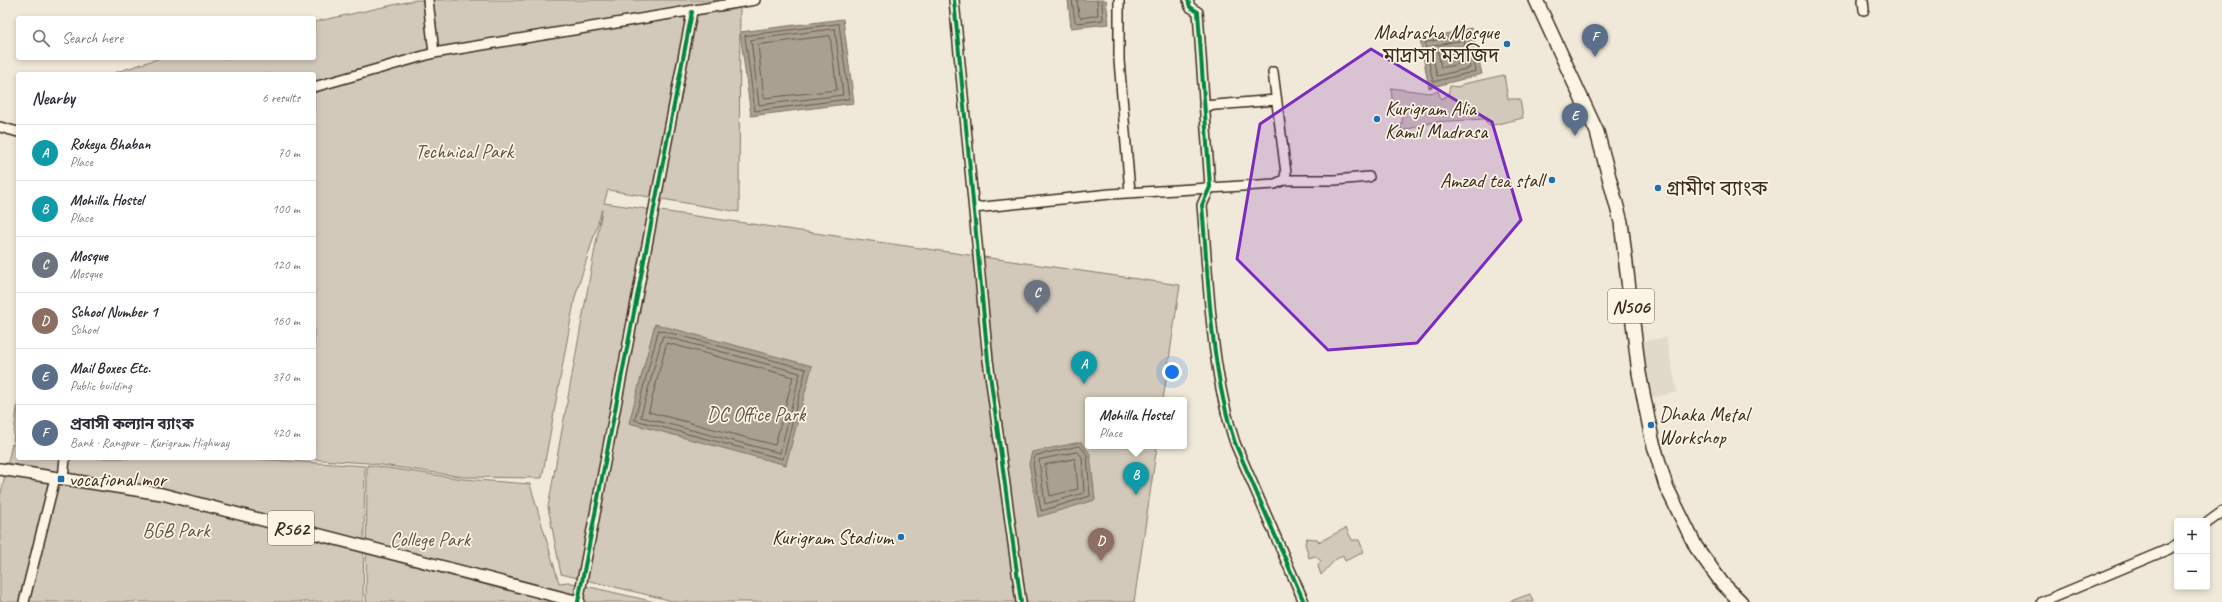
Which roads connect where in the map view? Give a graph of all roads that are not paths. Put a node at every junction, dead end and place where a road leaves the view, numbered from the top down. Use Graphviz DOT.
graph roads {
  1 [pos="428,0"];
  2 [pos="756,0"];
  3 [pos="954,0"];
  4 [pos="1119,0"];
  5 [pos="1188,0"];
  6 [pos="1536,0"];
  7 [pos="1863,0"];
  8 [pos="1864,10"];
  9 [pos="692,12"];
  10 [pos="434,53"];
  11 [pos="1273,72"];
  12 [pos="316,87"];
  13 [pos="1276,104"];
  14 [pos="1204,106"];
  15 [pos="0,127"];
  16 [pos="16,131"];
  17 [pos="1369,177"];
  18 [pos="1284,180"];
  19 [pos="1210,187"];
  20 [pos="1130,192"];
  21 [pos="974,208"];
  22 [pos="64,460"];
  23 [pos="0,469"];
  24 [pos="59,478"];
  25 [pos="2222,512"];
  26 [pos="2210,521"];
  27 [pos="2174,546"];
  28 [pos="24,602"];
  29 [pos="579,602"];
  30 [pos="1021,602"];
  31 [pos="1304,602"];
  32 [pos="1741,602"];
  33 [pos="2042,602"];
  1 -- 10 [label="street"];
  2 -- 9 [label="street"];
  3 -- 21 [label="street"];
  4 -- 20 [label="street"];
  5 -- 14 [label="street"];
  6 -- 32 [label="highway, N506"];
  7 -- 8 [label="street"];
  9 -- 10 [label="street"];
  9 -- 29 [label="street"];
  10 -- 12 [label="street"];
  11 -- 13 [label="street"];
  13 -- 14 [label="street"];
  13 -- 18 [label="street"];
  14 -- 19 [label="street"];
  15 -- 16 [label="street"];
  17 -- 18 [label="street"];
  18 -- 19 [label="street"];
  19 -- 20 [label="street"];
  19 -- 31 [label="street"];
  20 -- 21 [label="street"];
  21 -- 30 [label="street"];
  22 -- 24 [label="street"];
  23 -- 24 [label="main road, R562"];
  24 -- 28 [label="street"];
  24 -- 29 [label="main road, R562"];
  25 -- 26 [label="street"];
  27 -- 33 [label="street"];
}
